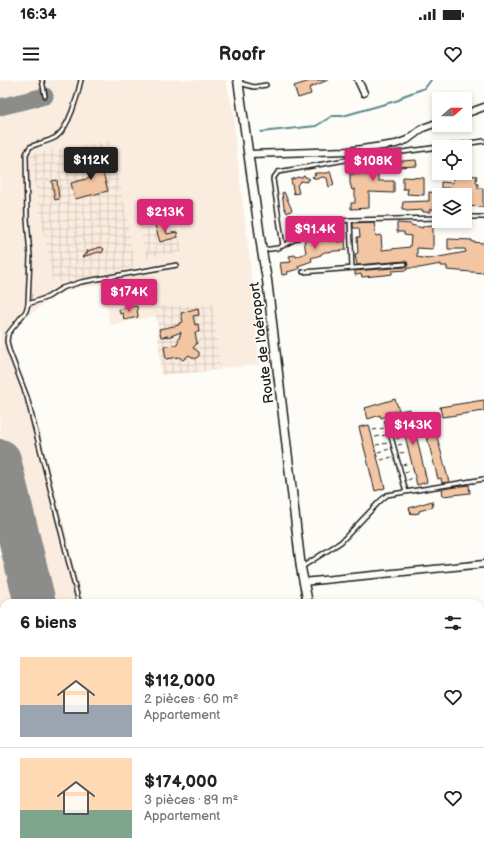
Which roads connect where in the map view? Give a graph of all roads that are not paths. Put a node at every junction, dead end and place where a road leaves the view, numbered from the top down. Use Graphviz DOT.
graph roads {
  1 [pos="42,80"];
  2 [pos="81,80"];
  3 [pos="358,80"];
  4 [pos="239,81"];
  5 [pos="266,85"];
  6 [pos="364,93"];
  7 [pos="45,96"];
  8 [pos="484,107"];
  9 [pos="472,111"];
  10 [pos="432,125"];
  11 [pos="484,141"];
  12 [pos="472,143"];
  13 [pos="432,148"];
  14 [pos="249,154"];
  15 [pos="472,217"];
  16 [pos="484,217"];
  17 [pos="432,218"];
  18 [pos="350,220"];
  19 [pos="283,246"];
  20 [pos="262,251"];
  21 [pos="405,264"];
  22 [pos="177,265"];
  23 [pos="352,268"];
  24 [pos="303,272"];
  25 [pos="28,304"];
  26 [pos="388,424"];
  27 [pos="484,479"];
  28 [pos="406,492"];
  29 [pos="484,564"];
  30 [pos="301,568"];
  31 [pos="303,582"];
  32 [pos="79,599"];
  33 [pos="307,599"];
  1 -- 7 [label="lane"];
  2 -- 25 [label="lane"];
  3 -- 6 [label="street"];
  4 -- 5 [label="lane"];
  4 -- 14 [label="street, Route de l'aéroport"];
  8 -- 9 [label="street"];
  10 -- 14 [label="street"];
  11 -- 12 [label="lane"];
  13 -- 19 [label="lane"];
  14 -- 20 [label="street, Route de l'aéroport"];
  15 -- 16 [label="lane"];
  17 -- 18 [label="lane"];
  18 -- 19 [label="lane"];
  18 -- 23 [label="lane"];
  19 -- 20 [label="lane"];
  20 -- 30 [label="street, Route de l'aéroport"];
  21 -- 23 [label="lane"];
  22 -- 25 [label="lane"];
  23 -- 24 [label="lane"];
  25 -- 32 [label="lane"];
  26 -- 28 [label="lane"];
  27 -- 28 [label="lane"];
  28 -- 30 [label="lane"];
  29 -- 31 [label="street"];
  30 -- 31 [label="street, Route de l'aéroport"];
  31 -- 33 [label="street, Route de l'aéroport"];
}
